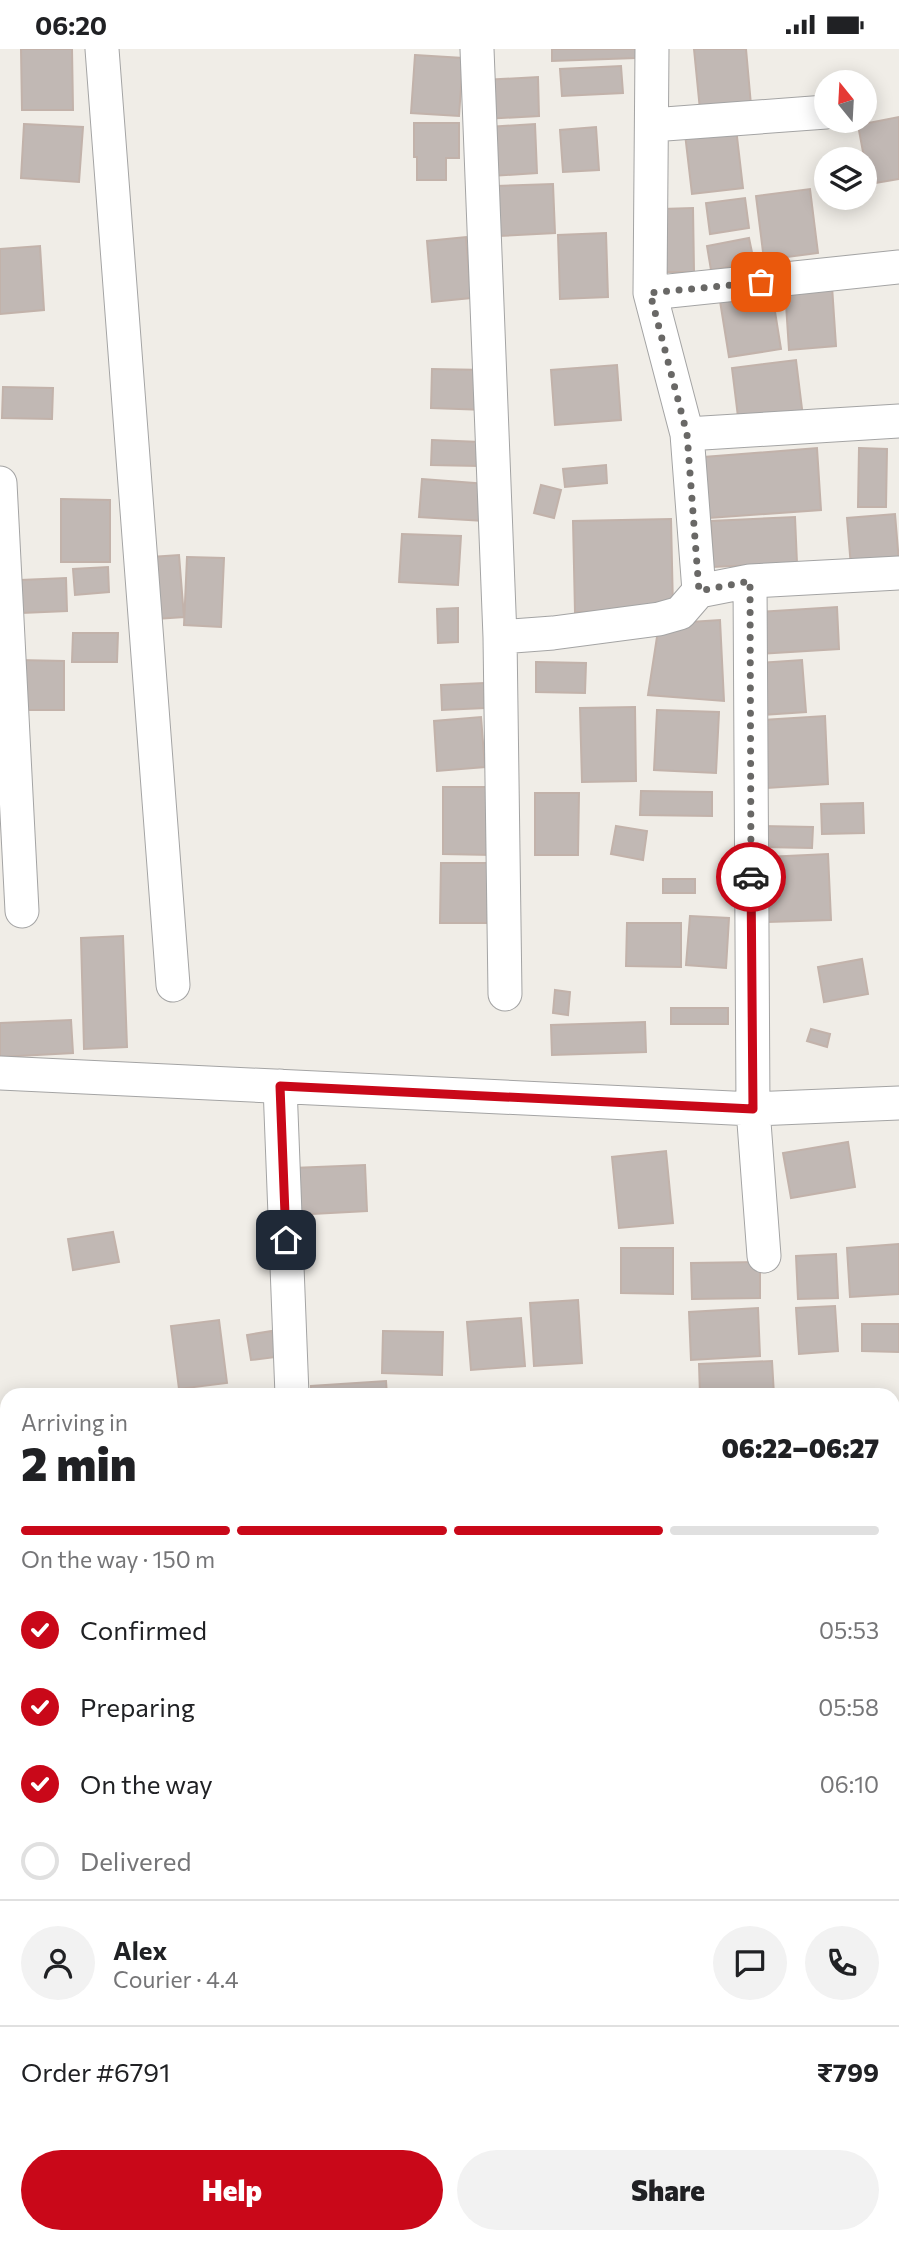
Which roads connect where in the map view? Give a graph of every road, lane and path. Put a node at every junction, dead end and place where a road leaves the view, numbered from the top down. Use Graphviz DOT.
graph roads {
  1 [pos="102,49"];
  2 [pos="477,49"];
  3 [pos="652,49"];
  4 [pos="814,113"];
  5 [pos="652,125"];
  6 [pos="899,267"];
  7 [pos="650,293"];
  8 [pos="899,421"];
  9 [pos="687,434"];
  10 [pos="0,484"];
  11 [pos="899,573"];
  12 [pos="750,581"];
  13 [pos="699,591"];
  14 [pos="500,637"];
  15 [pos="22,911"];
  16 [pos="173,985"];
  17 [pos="505,993"];
  18 [pos="0,1073"];
  19 [pos="280,1086"];
  20 [pos="899,1103"];
  21 [pos="753,1109"];
  22 [pos="764,1256"];
  23 [pos="292,1388"];
  1 -- 16 [label="street"];
  2 -- 14 [label="street"];
  3 -- 5 [label="street"];
  4 -- 5 [label="street"];
  5 -- 7 [label="street"];
  6 -- 7 [label="street"];
  7 -- 9 [label="street"];
  8 -- 9 [label="street"];
  9 -- 13 [label="street"];
  10 -- 15 [label="street"];
  11 -- 12 [label="street"];
  12 -- 13 [label="street"];
  12 -- 21 [label="street"];
  13 -- 14 [label="street"];
  14 -- 17 [label="street"];
  18 -- 19 [label="street"];
  19 -- 21 [label="street"];
  19 -- 23 [label="street"];
  20 -- 21 [label="street"];
  21 -- 22 [label="street"];
}
